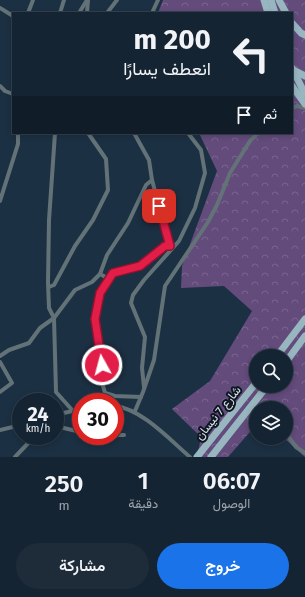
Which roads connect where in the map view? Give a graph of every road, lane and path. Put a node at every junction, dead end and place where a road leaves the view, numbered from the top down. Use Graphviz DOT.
graph roads {
  1 [pos="33,0"];
  2 [pos="64,0"];
  3 [pos="87,0"];
  4 [pos="117,0"];
  5 [pos="158,0"];
  6 [pos="264,0"];
  7 [pos="271,0"];
  8 [pos="279,0"];
  9 [pos="0,8"];
  10 [pos="28,12"];
  11 [pos="60,12"];
  12 [pos="80,12"];
  13 [pos="87,12"];
  14 [pos="108,12"];
  15 [pos="152,12"];
  16 [pos="268,12"];
  17 [pos="275,12"];
  18 [pos="285,12"];
  19 [pos="12,15"];
  20 [pos="293,24"];
  21 [pos="305,35"];
  22 [pos="293,69"];
  23 [pos="305,76"];
  24 [pos="0,86"];
  25 [pos="293,87"];
  26 [pos="12,94"];
  27 [pos="305,94"];
  28 [pos="305,104"];
  29 [pos="293,108"];
  30 [pos="305,108"];
  31 [pos="18,134"];
  32 [pos="56,134"];
  33 [pos="89,134"];
  34 [pos="135,134"];
  35 [pos="189,134"];
  36 [pos="257,134"];
  37 [pos="152,180"];
  38 [pos="0,201"];
  39 [pos="172,246"];
  40 [pos="100,274"];
  41 [pos="109,279"];
  42 [pos="48,287"];
  43 [pos="54,318"];
  44 [pos="305,318"];
  45 [pos="305,336"];
  46 [pos="305,340"];
  47 [pos="282,349"];
  48 [pos="294,352"];
  49 [pos="0,356"];
  50 [pos="0,362"];
  51 [pos="144,390"];
  52 [pos="0,392"];
  53 [pos="249,392"];
  54 [pos="261,393"];
  55 [pos="141,397"];
  56 [pos="124,408"];
  57 [pos="72,410"];
  58 [pos="135,411"];
  59 [pos="12,427"];
  60 [pos="0,430"];
  61 [pos="293,443"];
  62 [pos="26,445"];
  63 [pos="305,453"];
  64 [pos="15,457"];
  65 [pos="190,457"];
  66 [pos="197,457"];
  67 [pos="211,457"];
  1 -- 10 [label="street"];
  2 -- 11 [label="street"];
  3 -- 12 [label="street"];
  3 -- 13 [label="street"];
  4 -- 14 [label="street"];
  5 -- 15 [label="street"];
  6 -- 16 [label="main road"];
  7 -- 17 [label="main road"];
  8 -- 18 [label="main road"];
  9 -- 19 [label="street"];
  20 -- 21 [label="main road"];
  22 -- 23 [label="main road"];
  22 -- 27 [label="main road"];
  24 -- 26 [label="street"];
  25 -- 28 [label="main road"];
  29 -- 30 [label="street"];
  31 -- 38 [label="street"];
  32 -- 42 [label="street"];
  33 -- 42 [label="street"];
  34 -- 37 [label="street"];
  35 -- 39 [label="street"];
  36 -- 51 [label="street"];
  37 -- 39 [label="street"];
  37 -- 40 [label="street"];
  39 -- 41 [label="street"];
  39 -- 51 [label="street"];
  40 -- 41 [label="street"];
  40 -- 43 [label="street"];
  41 -- 55 [label="street"];
  42 -- 43 [label="street"];
  43 -- 49 [label="street"];
  43 -- 57 [label="street"];
  44 -- 47 [label="main road"];
  45 -- 48 [label="main road"];
  46 -- 48 [label="main road"];
  50 -- 52 [label="street"];
  51 -- 55 [label="street"];
  53 -- 66 [label="main road, شارع 7 نيسان"];
  54 -- 67 [label="main road, شارع 7 نيسان"];
  55 -- 58 [label="street"];
  56 -- 58 [label="street"];
  58 -- 65 [label="street"];
  59 -- 60 [label="street"];
  61 -- 63 [label="street"];
  62 -- 64 [label="street"];
}
